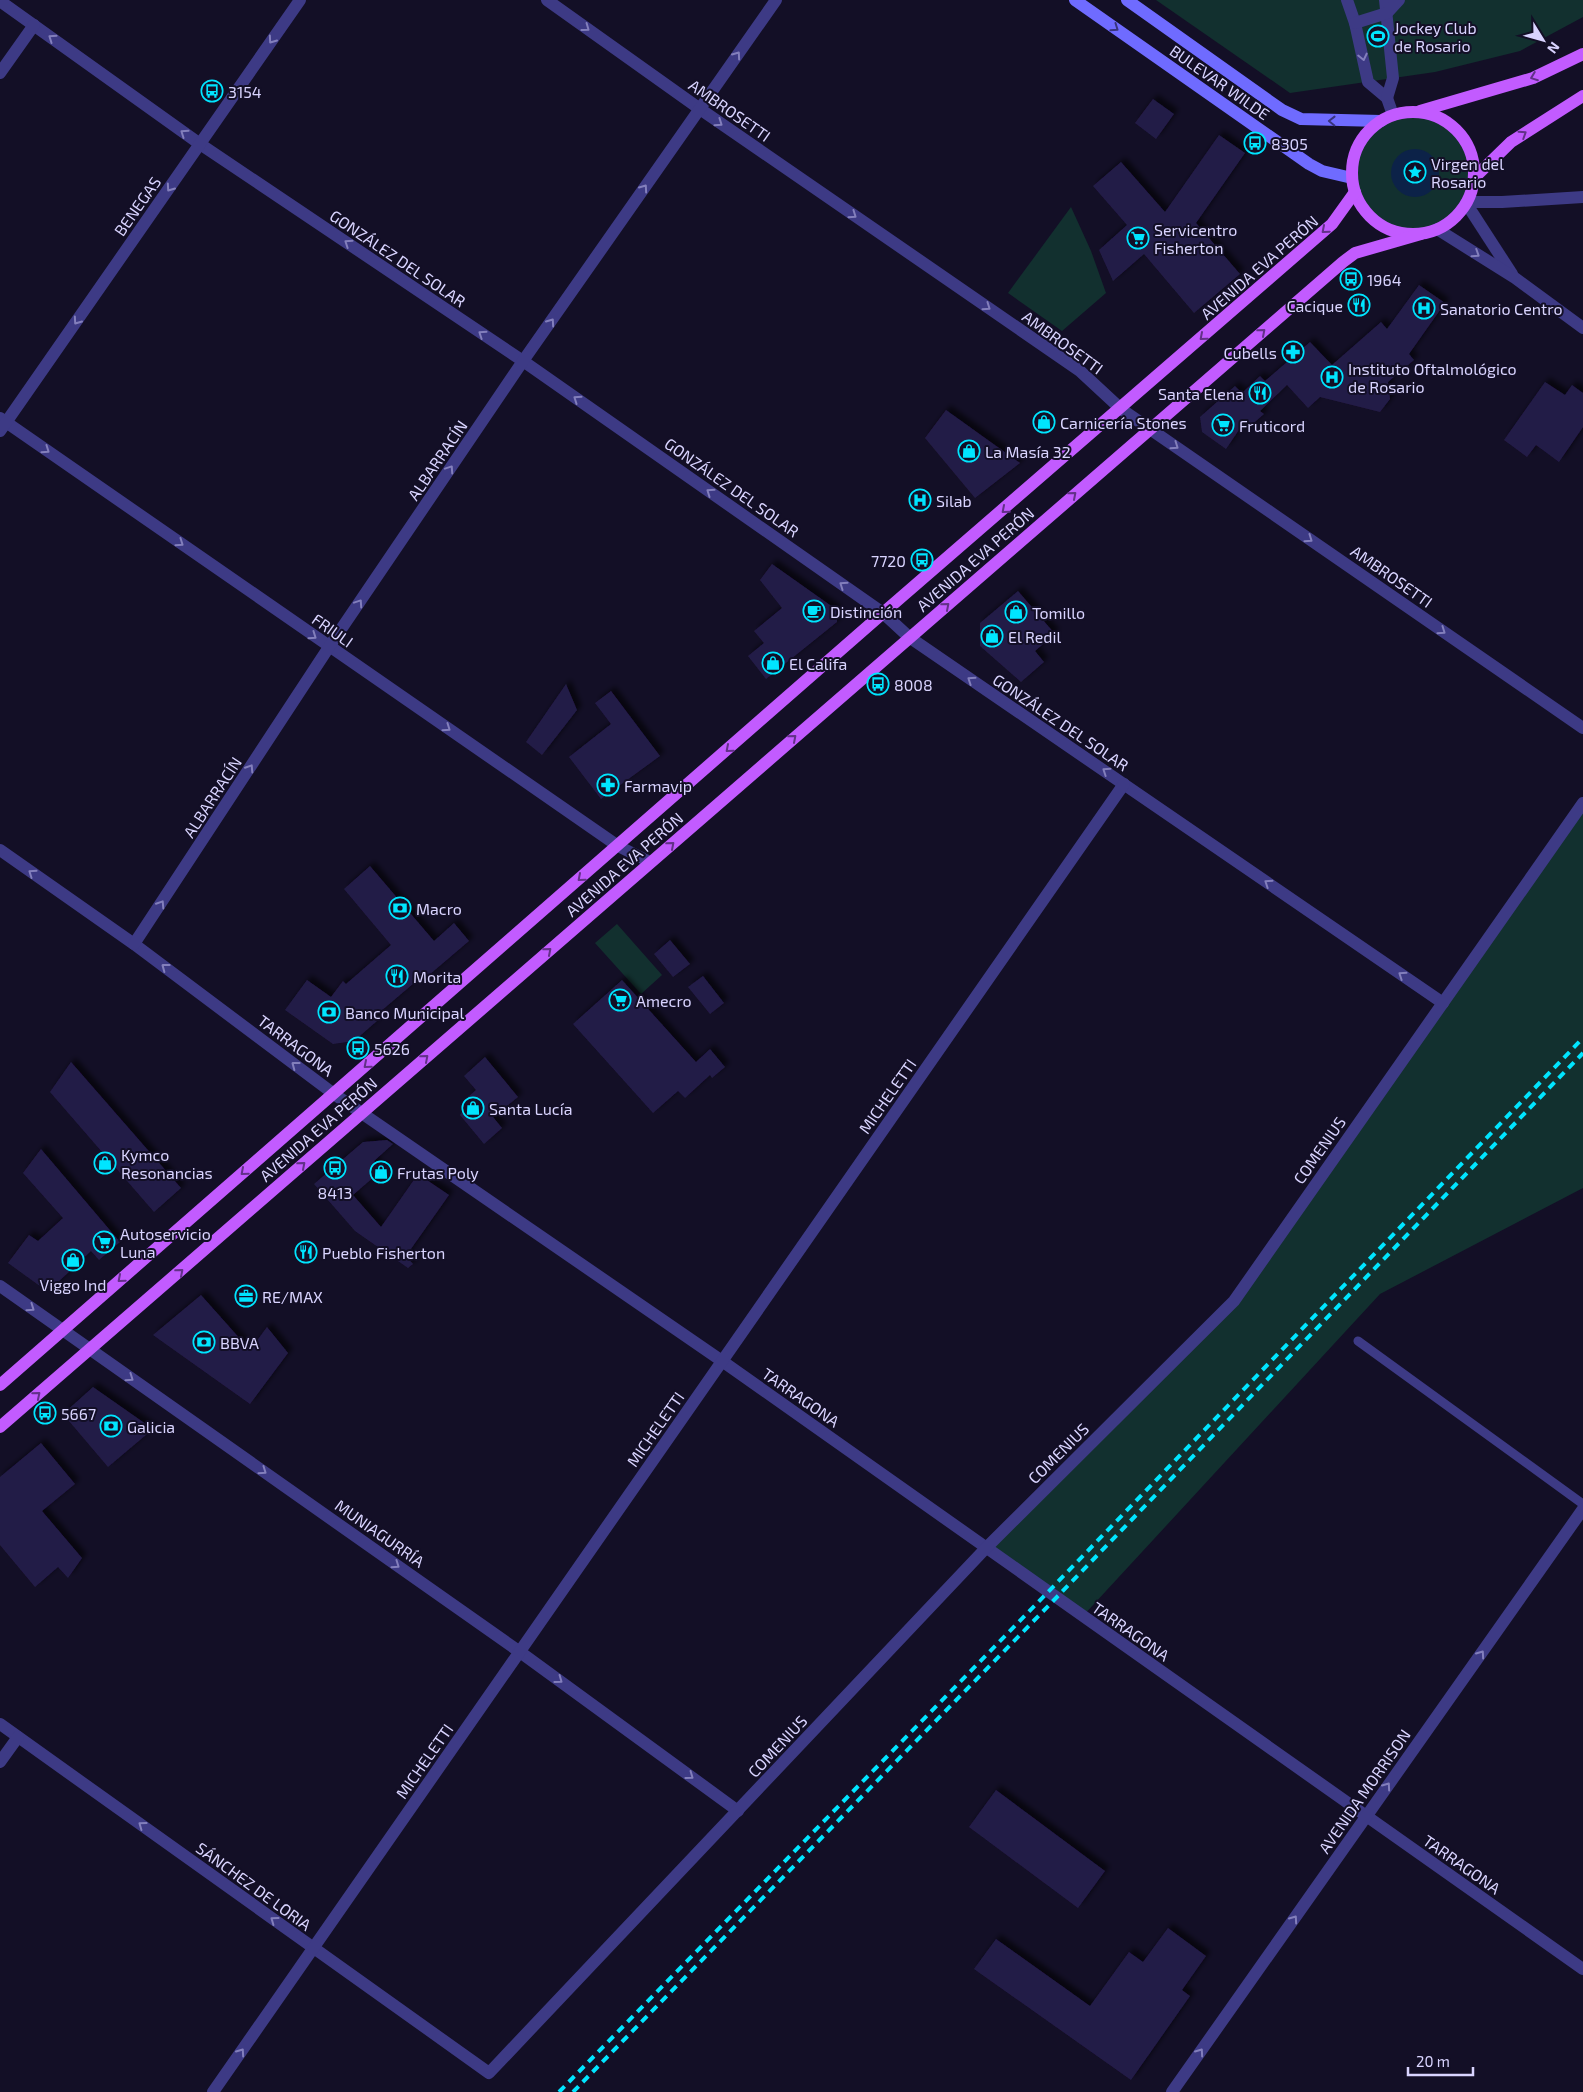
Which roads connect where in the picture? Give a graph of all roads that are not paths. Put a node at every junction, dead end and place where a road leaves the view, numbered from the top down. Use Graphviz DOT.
graph roads {
  1 [pos="300,0"];
  2 [pos="547,0"];
  3 [pos="776,0"];
  4 [pos="1075,0"];
  5 [pos="1126,0"];
  6 [pos="1347,0"];
  7 [pos="1385,0"];
  8 [pos="1399,0"];
  9 [pos="0,1"];
  10 [pos="1387,13"];
  11 [pos="1355,23"];
  12 [pos="34,25"];
  13 [pos="1583,54"];
  14 [pos="0,73"];
  15 [pos="1583,96"];
  16 [pos="1387,98"];
  17 [pos="700,109"];
  18 [pos="1418,111"];
  19 [pos="1393,115"];
  20 [pos="1381,121"];
  21 [pos="200,144"];
  22 [pos="1352,178"];
  23 [pos="1474,178"];
  24 [pos="1355,192"];
  25 [pos="1583,197"];
  26 [pos="1467,203"];
  27 [pos="1437,229"];
  28 [pos="1421,234"];
  29 [pos="1515,278"];
  30 [pos="1583,328"];
  31 [pos="523,362"];
  32 [pos="1120,409"];
  33 [pos="2,424"];
  34 [pos="1150,429"];
  35 [pos="883,613"];
  36 [pos="909,638"];
  37 [pos="329,647"];
  38 [pos="1583,728"];
  39 [pos="1124,784"];
  40 [pos="1583,803"];
  41 [pos="618,846"];
  42 [pos="0,850"];
  43 [pos="650,862"];
  44 [pos="134,944"];
  45 [pos="1443,1003"];
  46 [pos="334,1094"];
  47 [pos="362,1113"];
  48 [pos="0,1286"];
  49 [pos="63,1330"];
  50 [pos="1358,1341"];
  51 [pos="90,1350"];
  52 [pos="722,1361"];
  53 [pos="0,1385"];
  54 [pos="0,1427"];
  55 [pos="1583,1504"];
  56 [pos="1583,1508"];
  57 [pos="986,1548"];
  58 [pos="520,1652"];
  59 [pos="0,1724"];
  60 [pos="18,1737"];
  61 [pos="0,1762"];
  62 [pos="738,1811"];
  63 [pos="1366,1816"];
  64 [pos="313,1948"];
  65 [pos="1583,1969"];
  66 [pos="489,2073"];
  67 [pos="213,2092"];
  68 [pos="1172,2092"];
  1 -- 21 [label="street, BENEGAS, one-way"];
  2 -- 17 [label="street, AMBROSETTI, one-way"];
  17 -- 3 [label="street, ALBARRACÍN, one-way"];
  4 -- 22 [label="main road, BULEVAR WILDE, one-way"];
  20 -- 5 [label="main road, BULEVAR WILDE, one-way"];
  6 -- 11 [label="street"];
  7 -- 10 [label="street"];
  8 -- 10 [label="street"];
  9 -- 12 [label="street, GONZÁLEZ DEL SOLAR"];
  10 -- 11 [label="street"];
  10 -- 16 [label="street"];
  11 -- 16 [label="street, one-way"];
  12 -- 14 [label="street"];
  21 -- 12 [label="street, GONZÁLEZ DEL SOLAR, one-way"];
  13 -- 18 [label="main road, one-way"];
  23 -- 15 [label="main road, one-way"];
  16 -- 19 [label="street"];
  31 -- 17 [label="street, ALBARRACÍN, one-way"];
  17 -- 32 [label="street, AMBROSETTI, one-way"];
  18 -- 19 [label="main road"];
  18 -- 23 [label="main road"];
  19 -- 20 [label="main road"];
  20 -- 22 [label="main road"];
  31 -- 21 [label="street, GONZÁLEZ DEL SOLAR, one-way"];
  21 -- 33 [label="street, BENEGAS, one-way"];
  22 -- 24 [label="main road"];
  23 -- 26 [label="main road"];
  24 -- 28 [label="main road"];
  24 -- 32 [label="main road, AVENIDA EVA PERÓN, one-way"];
  25 -- 26 [label="street"];
  26 -- 27 [label="main road"];
  26 -- 29 [label="street"];
  27 -- 28 [label="main road"];
  27 -- 29 [label="street, one-way"];
  34 -- 28 [label="main road, AVENIDA EVA PERÓN, one-way"];
  29 -- 30 [label="street"];
  35 -- 31 [label="street, GONZÁLEZ DEL SOLAR, one-way"];
  37 -- 31 [label="street, ALBARRACÍN, one-way"];
  32 -- 34 [label="street, AMBROSETTI"];
  32 -- 35 [label="main road, AVENIDA EVA PERÓN, one-way"];
  33 -- 37 [label="street, FRIULI, one-way"];
  36 -- 34 [label="main road, AVENIDA EVA PERÓN, one-way"];
  34 -- 38 [label="street, AMBROSETTI, one-way"];
  35 -- 36 [label="street, GONZÁLEZ DEL SOLAR"];
  35 -- 41 [label="main road, AVENIDA EVA PERÓN, one-way"];
  39 -- 36 [label="street, GONZÁLEZ DEL SOLAR, one-way"];
  43 -- 36 [label="main road, AVENIDA EVA PERÓN, one-way"];
  37 -- 41 [label="street, FRIULI, one-way"];
  44 -- 37 [label="street, ALBARRACÍN, one-way"];
  45 -- 39 [label="street, GONZÁLEZ DEL SOLAR, one-way"];
  39 -- 52 [label="street, MICHELETTI"];
  40 -- 45 [label="street, COMENIUS"];
  41 -- 43 [label="street, FRIULI"];
  41 -- 46 [label="main road, AVENIDA EVA PERÓN, one-way"];
  44 -- 42 [label="street, TARRAGONA, one-way"];
  47 -- 43 [label="main road, AVENIDA EVA PERÓN, one-way"];
  46 -- 44 [label="street, TARRAGONA, one-way"];
  45 -- 57 [label="street, COMENIUS"];
  46 -- 47 [label="street, TARRAGONA"];
  46 -- 49 [label="main road, AVENIDA EVA PERÓN, one-way"];
  51 -- 47 [label="main road, AVENIDA EVA PERÓN, one-way"];
  47 -- 52 [label="street, TARRAGONA"];
  48 -- 49 [label="street, MUNIAGURRÍA, one-way"];
  49 -- 51 [label="street, MUNIAGURRÍA"];
  49 -- 53 [label="main road, AVENIDA EVA PERÓN"];
  50 -- 55 [label="lane"];
  54 -- 51 [label="main road, AVENIDA EVA PERÓN, one-way"];
  51 -- 58 [label="street, MUNIAGURRÍA, one-way"];
  52 -- 57 [label="street, TARRAGONA"];
  52 -- 58 [label="street, MICHELETTI"];
  63 -- 56 [label="street, AVENIDA MORRISON, one-way"];
  57 -- 62 [label="street, COMENIUS"];
  57 -- 63 [label="street, TARRAGONA"];
  58 -- 62 [label="street, MUNIAGURRÍA, one-way"];
  58 -- 64 [label="street, MICHELETTI"];
  59 -- 60 [label="street, SÁNCHEZ DE LORIA"];
  60 -- 61 [label="street"];
  64 -- 60 [label="street, SÁNCHEZ DE LORIA, one-way"];
  62 -- 66 [label="street, COMENIUS"];
  63 -- 65 [label="street, TARRAGONA"];
  68 -- 63 [label="street, AVENIDA MORRISON, one-way"];
  64 -- 66 [label="street, SÁNCHEZ DE LORIA"];
  67 -- 64 [label="street, MICHELETTI, one-way"];
}
